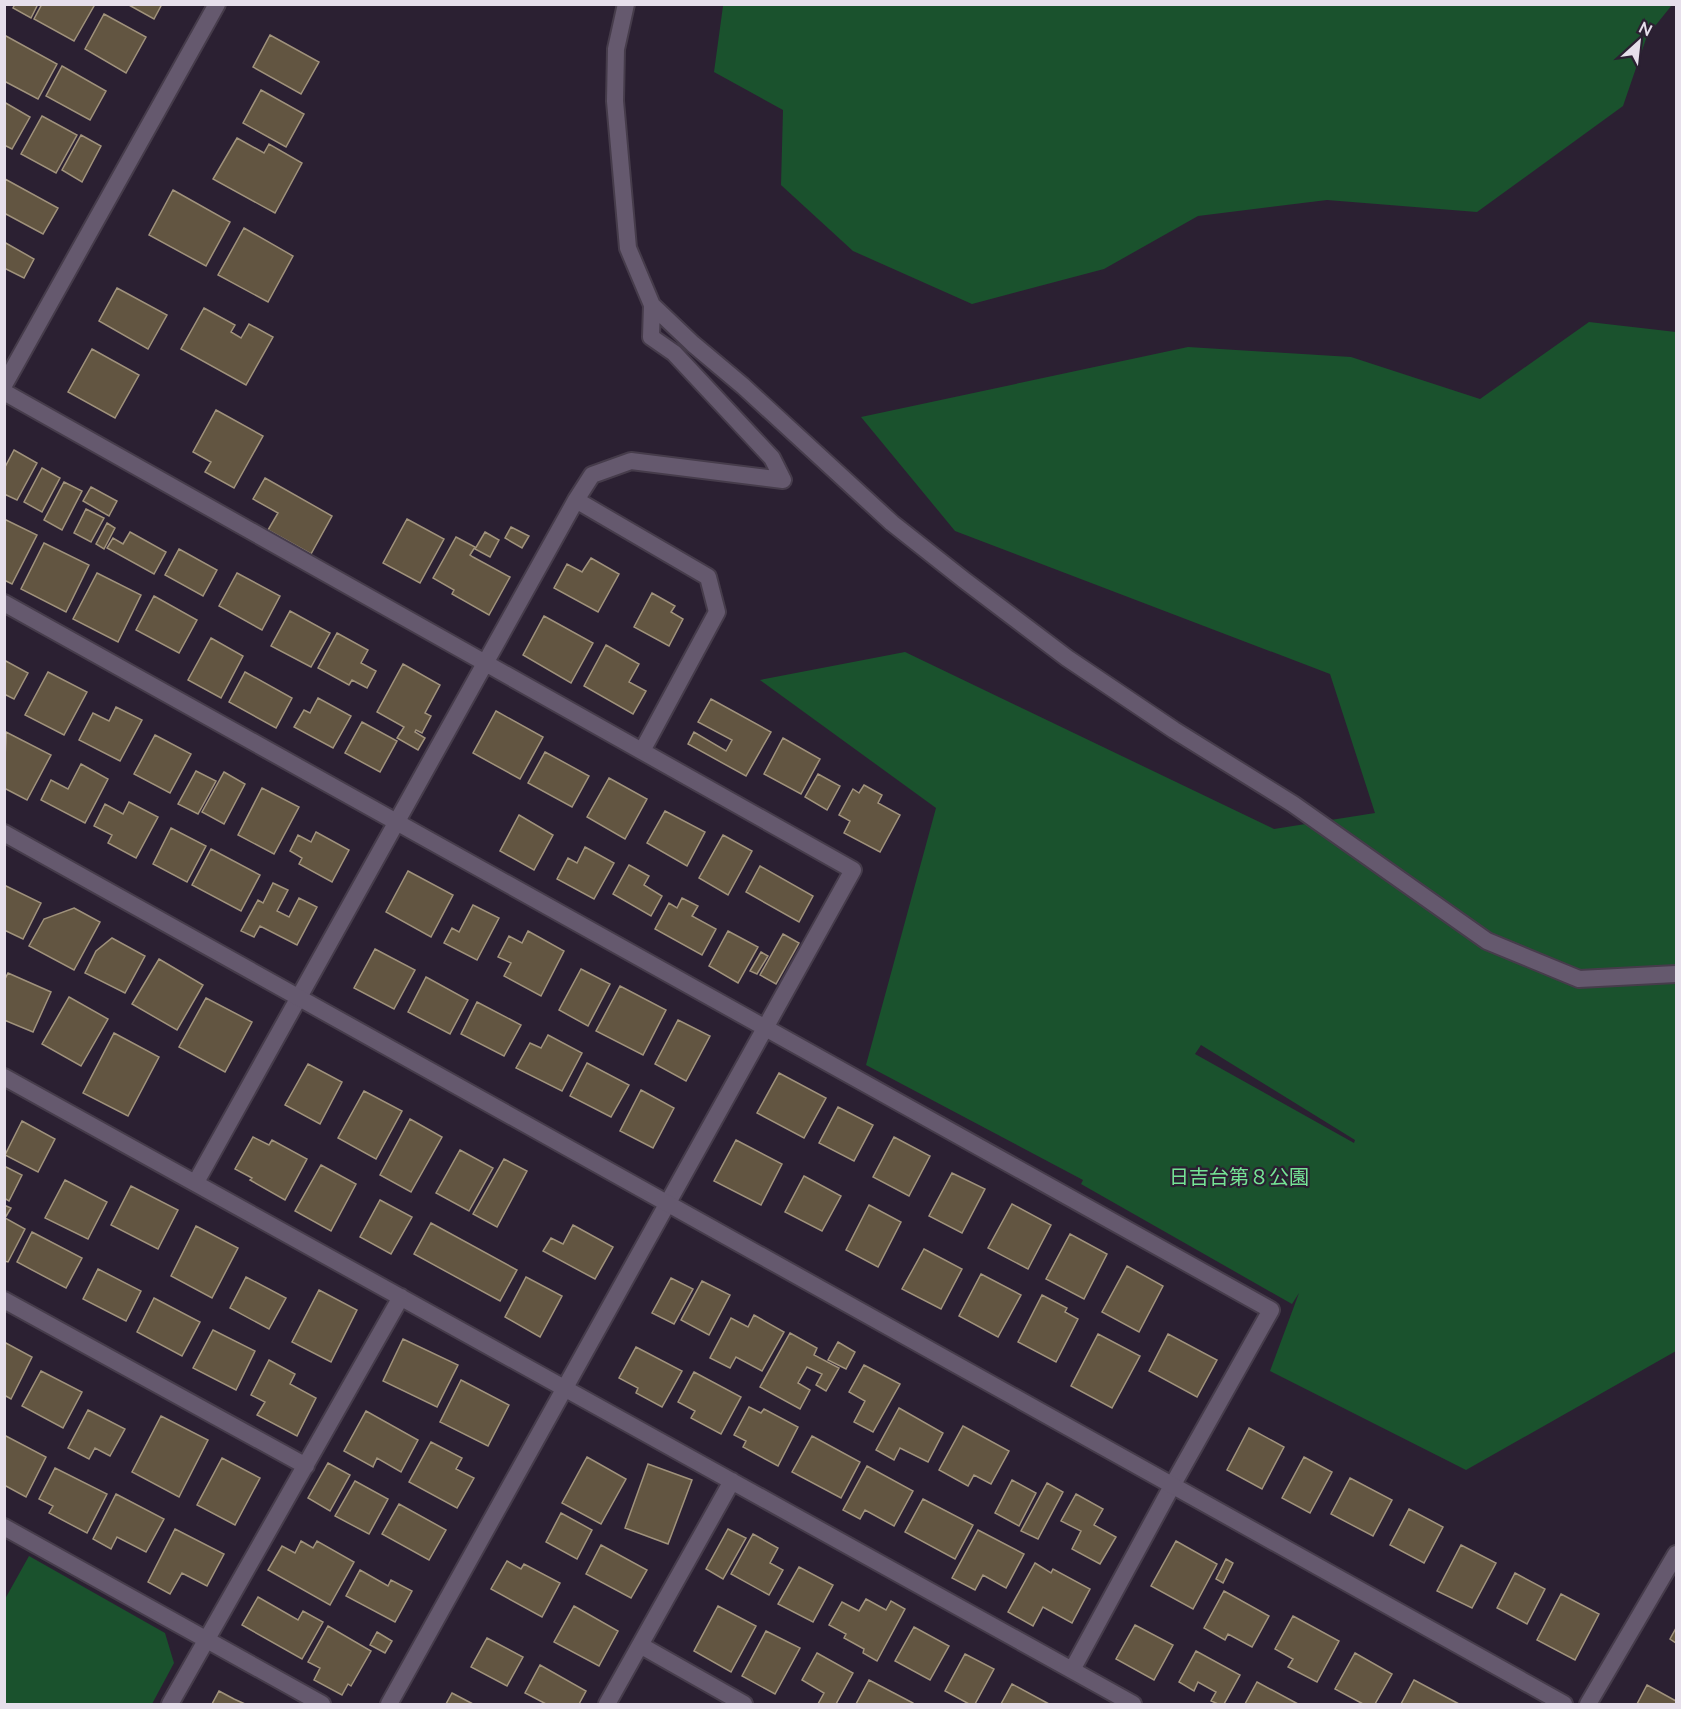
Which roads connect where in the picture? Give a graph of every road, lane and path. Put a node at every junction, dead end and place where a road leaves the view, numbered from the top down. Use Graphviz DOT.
graph roads {
  1 [pos="217,4"];
  2 [pos="626,4"];
  3 [pos="652,305"];
  4 [pos="4,385"];
  5 [pos="4,392"];
  6 [pos="576,500"];
  7 [pos="4,603"];
  8 [pos="485,662"];
  9 [pos="642,751"];
  10 [pos="396,822"];
  11 [pos="4,833"];
  12 [pos="1677,974"];
  13 [pos="298,998"];
  14 [pos="765,1028"];
  15 [pos="4,1077"];
  16 [pos="195,1182"];
  17 [pos="667,1204"];
  18 [pos="401,1297"];
  19 [pos="4,1300"];
  20 [pos="565,1388"];
  21 [pos="306,1466"];
  22 [pos="732,1480"];
  23 [pos="1172,1486"];
  24 [pos="4,1527"];
  25 [pos="1677,1554"];
  26 [pos="207,1640"];
  27 [pos="640,1645"];
  28 [pos="1072,1670"];
  29 [pos="170,1704"];
  30 [pos="322,1704"];
  31 [pos="389,1704"];
  32 [pos="607,1704"];
  33 [pos="744,1704"];
  34 [pos="1133,1704"];
  35 [pos="1564,1704"];
  36 [pos="1588,1704"];
  1 -- 4 [label="street"];
  2 -- 3 [label="street"];
  3 -- 6 [label="street"];
  3 -- 12 [label="street"];
  5 -- 8 [label="street"];
  6 -- 8 [label="street"];
  6 -- 9 [label="street"];
  7 -- 10 [label="street"];
  8 -- 9 [label="street"];
  8 -- 10 [label="street"];
  9 -- 14 [label="street"];
  10 -- 13 [label="street"];
  10 -- 14 [label="street"];
  11 -- 13 [label="street"];
  13 -- 16 [label="street"];
  13 -- 17 [label="street"];
  14 -- 17 [label="street"];
  14 -- 23 [label="street"];
  15 -- 16 [label="street"];
  16 -- 18 [label="street"];
  17 -- 20 [label="street"];
  17 -- 23 [label="street"];
  18 -- 20 [label="street"];
  18 -- 21 [label="street"];
  19 -- 21 [label="street"];
  20 -- 22 [label="street"];
  20 -- 31 [label="street"];
  21 -- 26 [label="street"];
  22 -- 27 [label="street"];
  22 -- 28 [label="street"];
  23 -- 28 [label="street"];
  23 -- 35 [label="street"];
  24 -- 26 [label="street"];
  25 -- 36 [label="street"];
  26 -- 29 [label="street"];
  26 -- 30 [label="street"];
  27 -- 32 [label="street"];
  27 -- 33 [label="street"];
  28 -- 34 [label="street"];
}
